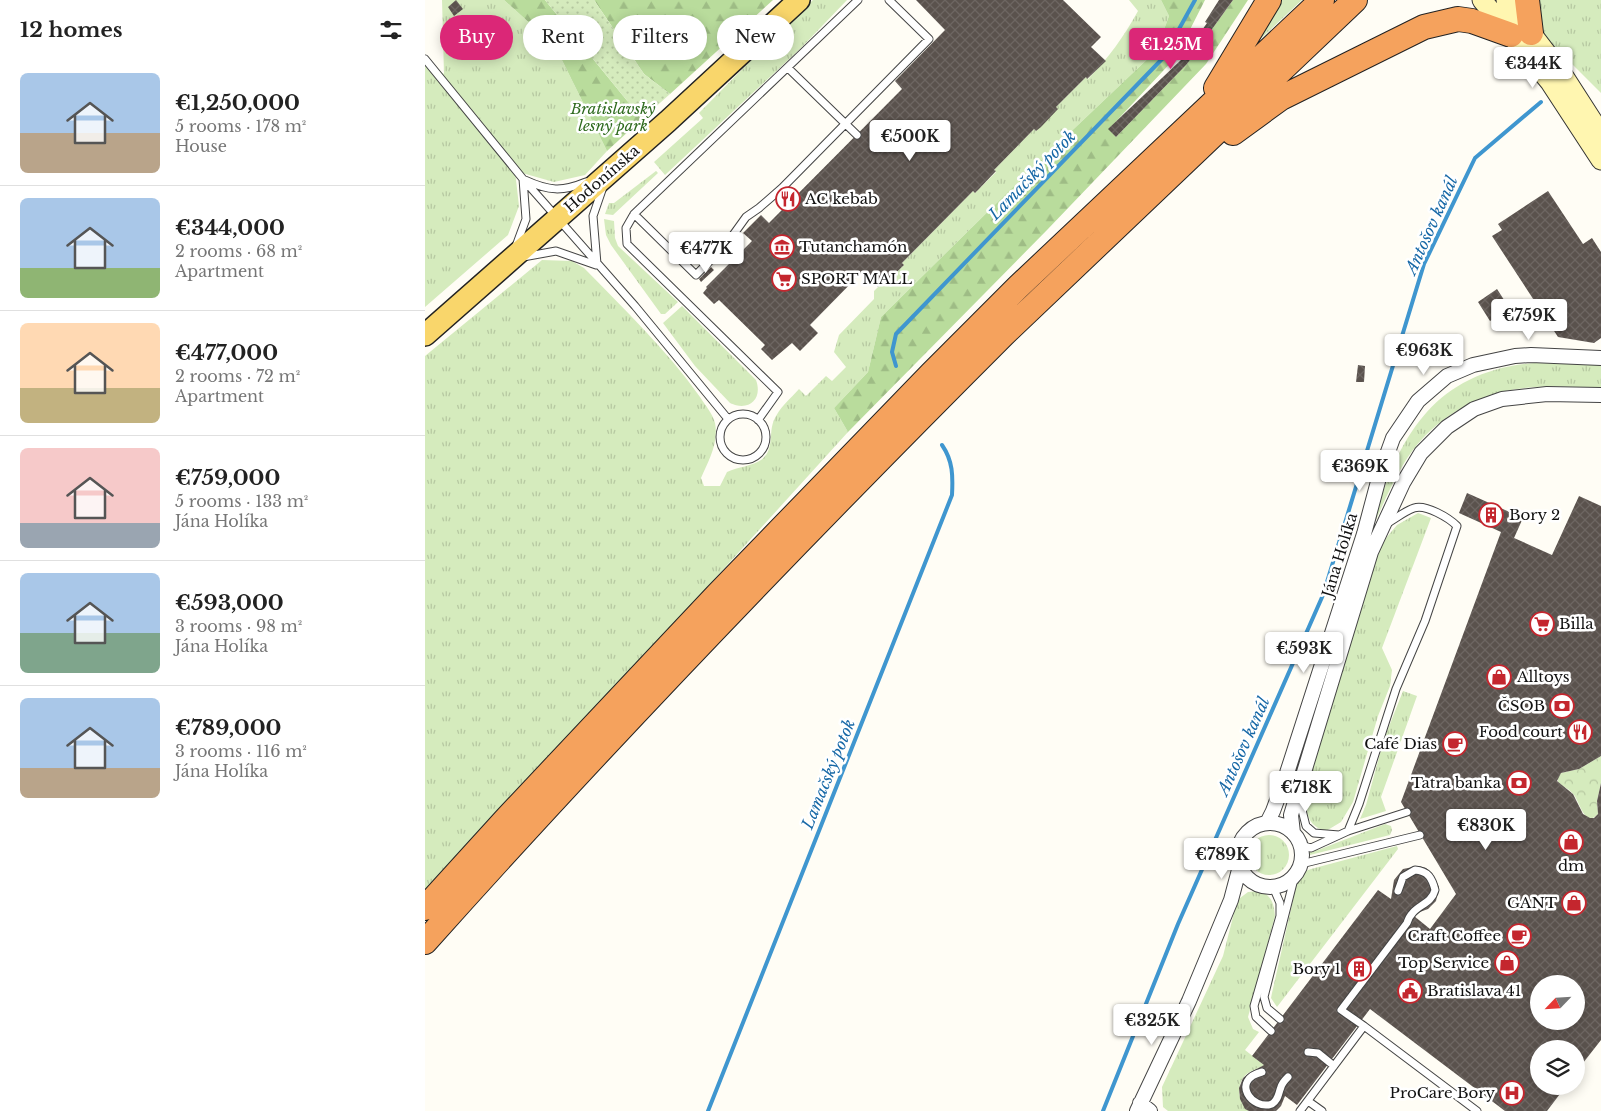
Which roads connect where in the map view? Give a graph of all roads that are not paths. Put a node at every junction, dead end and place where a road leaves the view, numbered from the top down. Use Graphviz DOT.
graph roads {
  1 [pos="799,0"];
  2 [pos="858,0"];
  3 [pos="889,0"];
  4 [pos="1269,0"];
  5 [pos="1322,0"];
  6 [pos="1355,0"];
  7 [pos="1482,0"];
  8 [pos="1506,0"];
  9 [pos="1527,0"];
  10 [pos="1521,34"];
  11 [pos="425,59"];
  12 [pos="788,68"];
  13 [pos="1201,114"];
  14 [pos="845,124"];
  15 [pos="1601,134"];
  16 [pos="857,135"];
  17 [pos="1197,149"];
  18 [pos="1601,160"];
  19 [pos="607,174"];
  20 [pos="523,179"];
  21 [pos="634,214"];
  22 [pos="556,218"];
  23 [pos="510,260"];
  24 [pos="597,265"];
  25 [pos="425,335"];
  26 [pos="1601,358"];
  27 [pos="1601,395"];
  28 [pos="728,419"];
  29 [pos="758,420"];
  30 [pos="1382,527"];
  31 [pos="1297,792"];
  32 [pos="1407,812"];
  33 [pos="1267,823"];
  34 [pos="1348,831"];
  35 [pos="1293,833"];
  36 [pos="1420,834"];
  37 [pos="1339,835"];
  38 [pos="1300,845"];
  39 [pos="1240,866"];
  40 [pos="1298,870"];
  41 [pos="1257,884"];
  42 [pos="1273,887"];
  43 [pos="1398,891"];
  44 [pos="1231,900"];
  45 [pos="425,908"];
  46 [pos="425,942"];
  47 [pos="1280,1019"];
  48 [pos="1364,1026"];
  49 [pos="1271,1031"];
  50 [pos="1308,1052"];
  51 [pos="1335,1066"];
  52 [pos="1263,1072"];
  53 [pos="1288,1077"];
  54 [pos="1308,1101"];
  55 [pos="1142,1108"];
  56 [pos="1300,1111"];
  57 [pos="1322,1111"];
  58 [pos="1477,1111"];
  1 -- 19 [label="main road, Hodonínska"];
  2 -- 12 [label="lane"];
  3 -- 14 [label="lane"];
  4 -- 13 [label="highway"];
  5 -- 13 [label="highway"];
  6 -- 17 [label="highway"];
  7 -- 10 [label="main road"];
  8 -- 10 [label="main road"];
  9 -- 10 [label="highway"];
  10 -- 15 [label="main road"];
  10 -- 17 [label="highway"];
  10 -- 18 [label="main road"];
  11 -- 20 [label="lane"];
  12 -- 14 [label="lane"];
  12 -- 21 [label="lane"];
  13 -- 45 [label="highway"];
  14 -- 16 [label="lane"];
  14 -- 21 [label="lane"];
  17 -- 46 [label="highway"];
  19 -- 20 [label="lane"];
  19 -- 22 [label="main road, Hodonínska"];
  19 -- 24 [label="lane"];
  20 -- 22 [label="lane"];
  20 -- 23 [label="lane"];
  21 -- 29 [label="lane"];
  22 -- 23 [label="main road, Hodonínska"];
  22 -- 24 [label="lane"];
  23 -- 24 [label="lane"];
  23 -- 25 [label="main road, Hodonínska"];
  24 -- 28 [label="lane"];
  26 -- 33 [label="street, Jána Holíka"];
  27 -- 30 [label="street, Jána Holíka"];
  28 -- 29 [label="lane"];
  28 -- 29 [label="lane"];
  30 -- 31 [label="street, Jána Holíka"];
  30 -- 34 [label="lane"];
  31 -- 35 [label="street, Jána Holíka"];
  31 -- 37 [label="lane"];
  32 -- 34 [label="lane"];
  33 -- 35 [label="street"];
  33 -- 39 [label="street"];
  34 -- 37 [label="lane"];
  35 -- 38 [label="street"];
  36 -- 40 [label="lane"];
  37 -- 38 [label="lane"];
  38 -- 40 [label="street"];
  39 -- 41 [label="street"];
  39 -- 44 [label="street"];
  40 -- 42 [label="street"];
  40 -- 47 [label="lane"];
  41 -- 42 [label="street"];
  41 -- 44 [label="street"];
  42 -- 49 [label="lane"];
  43 -- 48 [label="lane"];
  44 -- 55 [label="street"];
  48 -- 51 [label="lane"];
  48 -- 58 [label="lane"];
  50 -- 51 [label="lane"];
  51 -- 54 [label="lane"];
  52 -- 53 [label="lane"];
  54 -- 56 [label="lane"];
  54 -- 57 [label="lane"];
}
